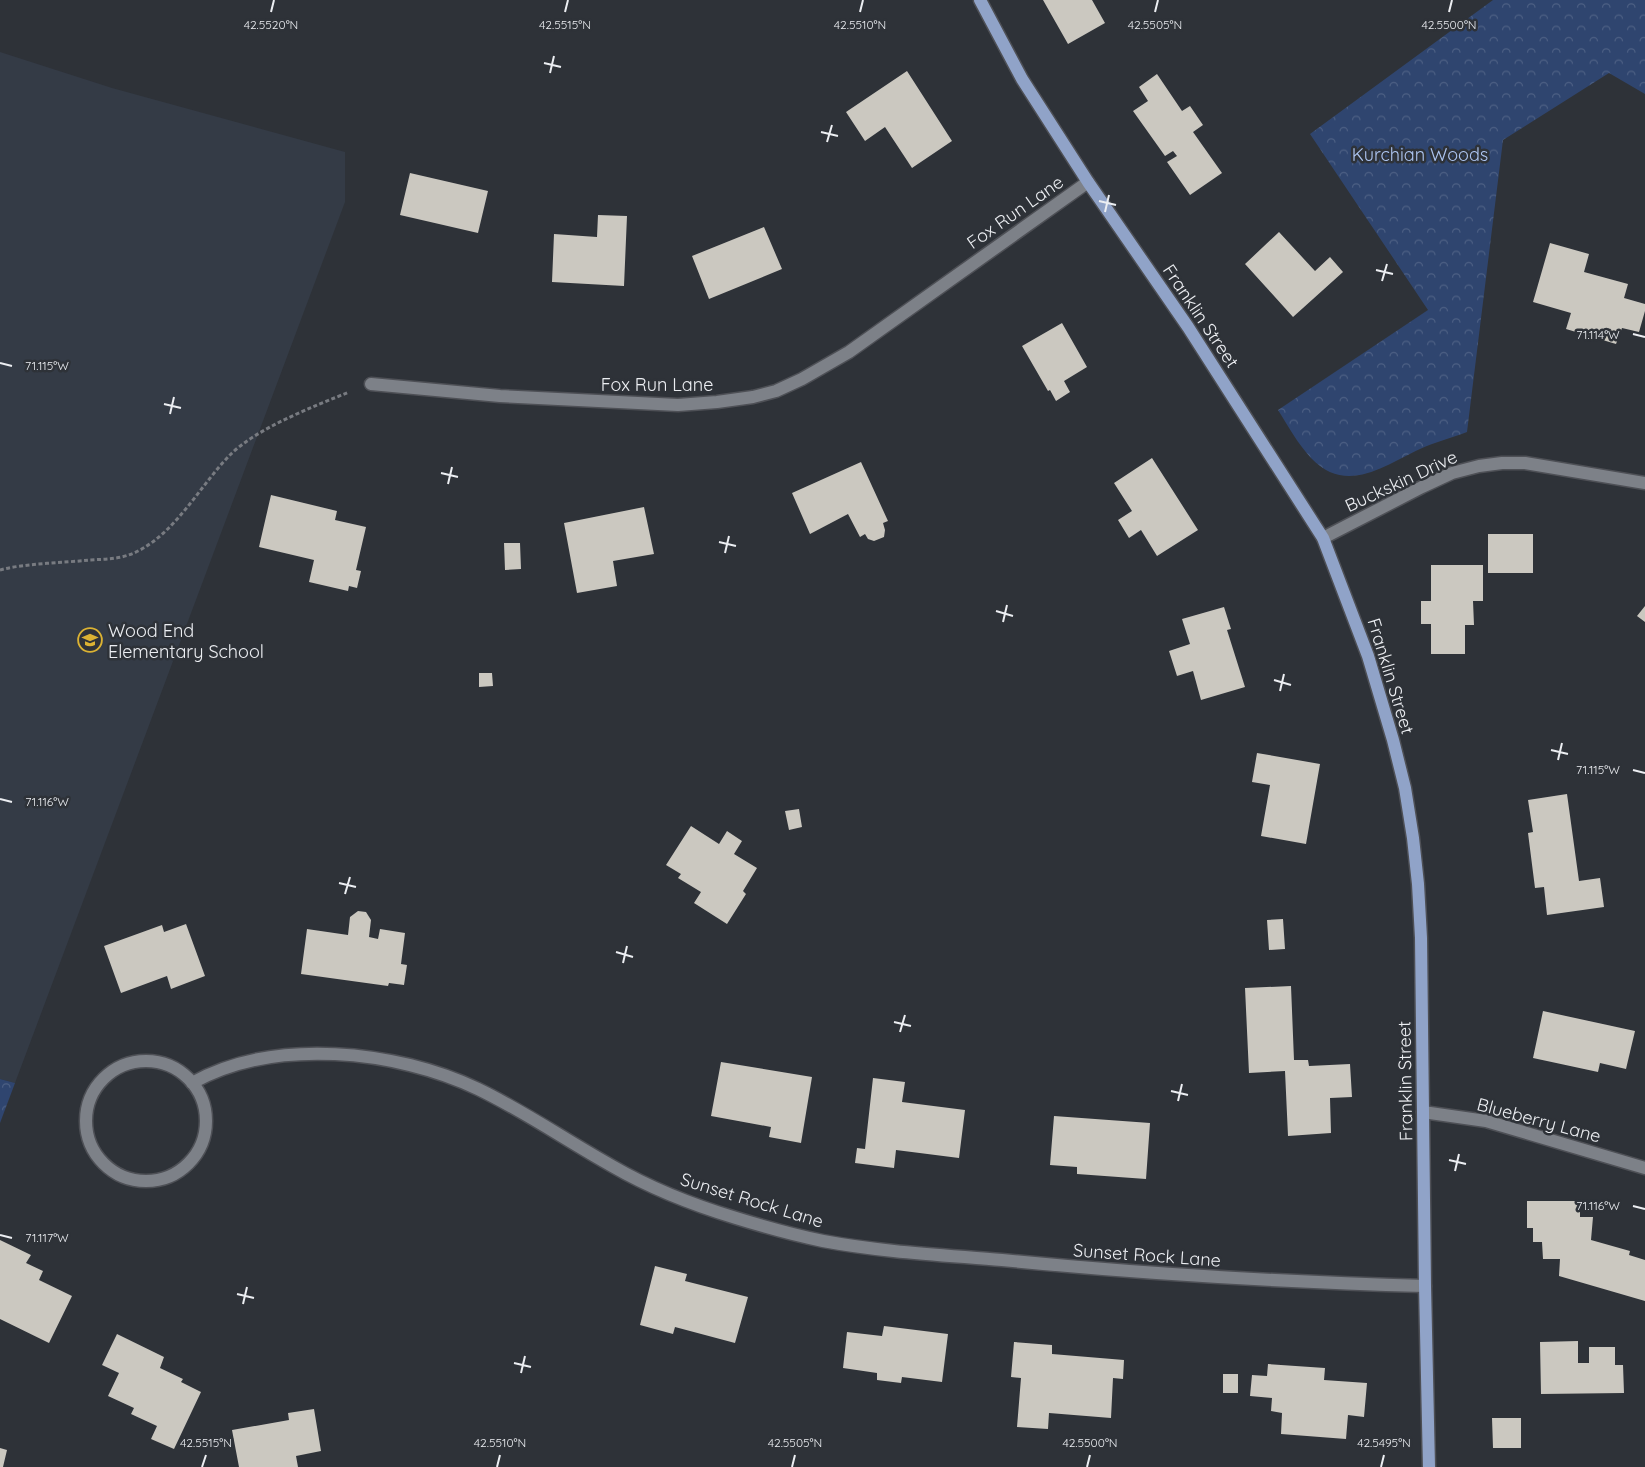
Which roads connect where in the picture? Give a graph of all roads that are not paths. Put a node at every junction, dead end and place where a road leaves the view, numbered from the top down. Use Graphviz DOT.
graph roads {
  1 [pos="980,0"];
  2 [pos="1088,182"];
  3 [pos="371,384"];
  4 [pos="1645,483"];
  5 [pos="1324,538"];
  6 [pos="192,1083"];
  7 [pos="1423,1112"];
  8 [pos="1645,1168"];
  9 [pos="1425,1286"];
  10 [pos="1429,1467"];
  1 -- 2 [label="main road, Franklin Street"];
  2 -- 3 [label="street, Fox Run Lane"];
  2 -- 5 [label="main road, Franklin Street"];
  4 -- 5 [label="street, Buckskin Drive"];
  5 -- 7 [label="main road, Franklin Street"];
  6 -- 6 [label="street"];
  6 -- 9 [label="street, Sunset Rock Lane"];
  7 -- 8 [label="street, Blueberry Lane"];
  7 -- 9 [label="main road, Franklin Street"];
  9 -- 10 [label="main road, Franklin Street"];
}
